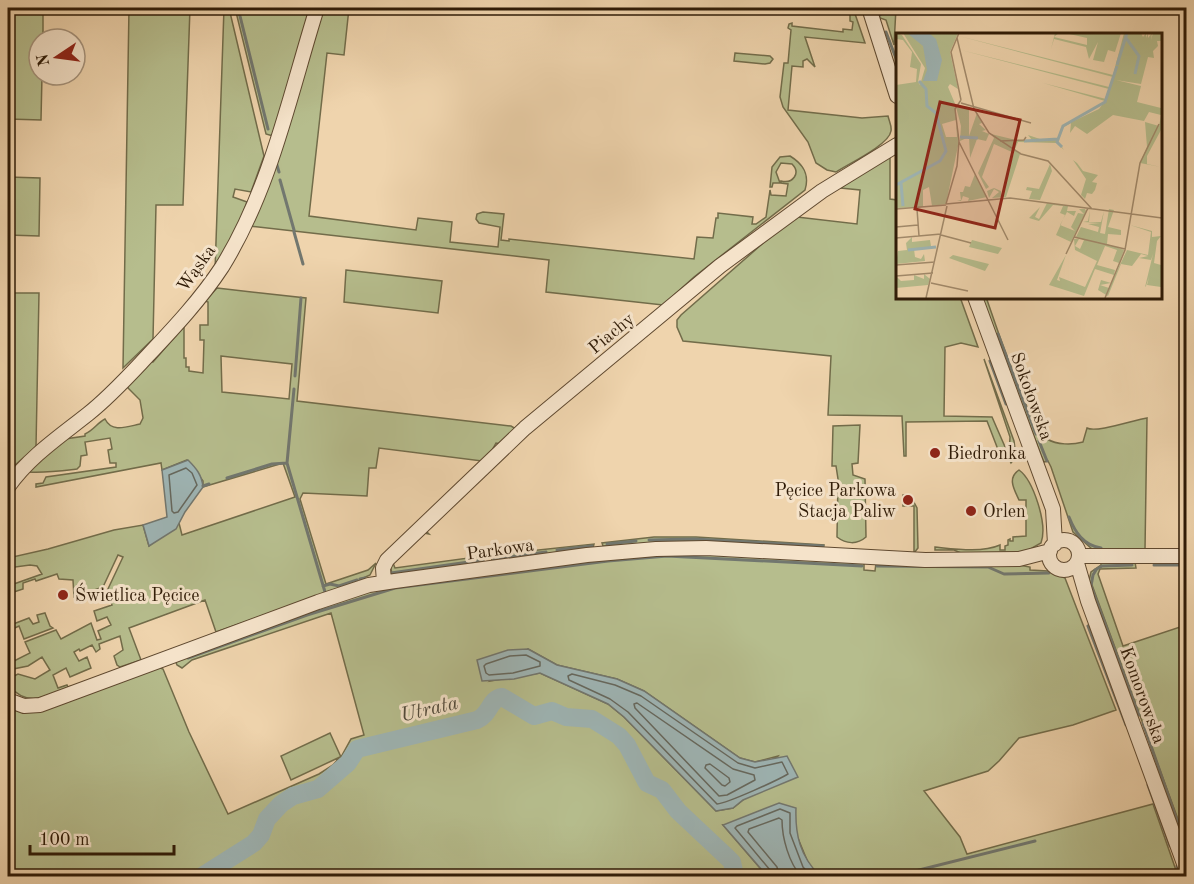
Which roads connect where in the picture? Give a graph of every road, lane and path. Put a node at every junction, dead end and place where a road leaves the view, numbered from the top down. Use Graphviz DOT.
graph roads {
  1 [pos="317,8"];
  2 [pos="869,8"];
  3 [pos="896,93"];
  4 [pos="896,147"];
  5 [pos="975,298"];
  6 [pos="8,487"];
  7 [pos="1053,509"];
  8 [pos="1070,542"];
  9 [pos="1053,553"];
  10 [pos="1186,556"];
  11 [pos="1074,563"];
  12 [pos="384,582"];
  13 [pos="8,700"];
  14 [pos="1186,869"];
  1 -- 6 [label="street, Wąska"];
  2 -- 3 [label="street"];
  4 -- 12 [label="street, Piachy"];
  5 -- 7 [label="street, Sokołowska"];
  7 -- 8 [label="street, Sokołowska"];
  7 -- 9 [label="street, Sokołowska"];
  8 -- 9 [label="street"];
  8 -- 11 [label="street"];
  9 -- 11 [label="street"];
  9 -- 12 [label="street, Parkowa"];
  10 -- 11 [label="street"];
  11 -- 14 [label="street, Komorowska"];
  12 -- 13 [label="street, Parkowa"];
}
